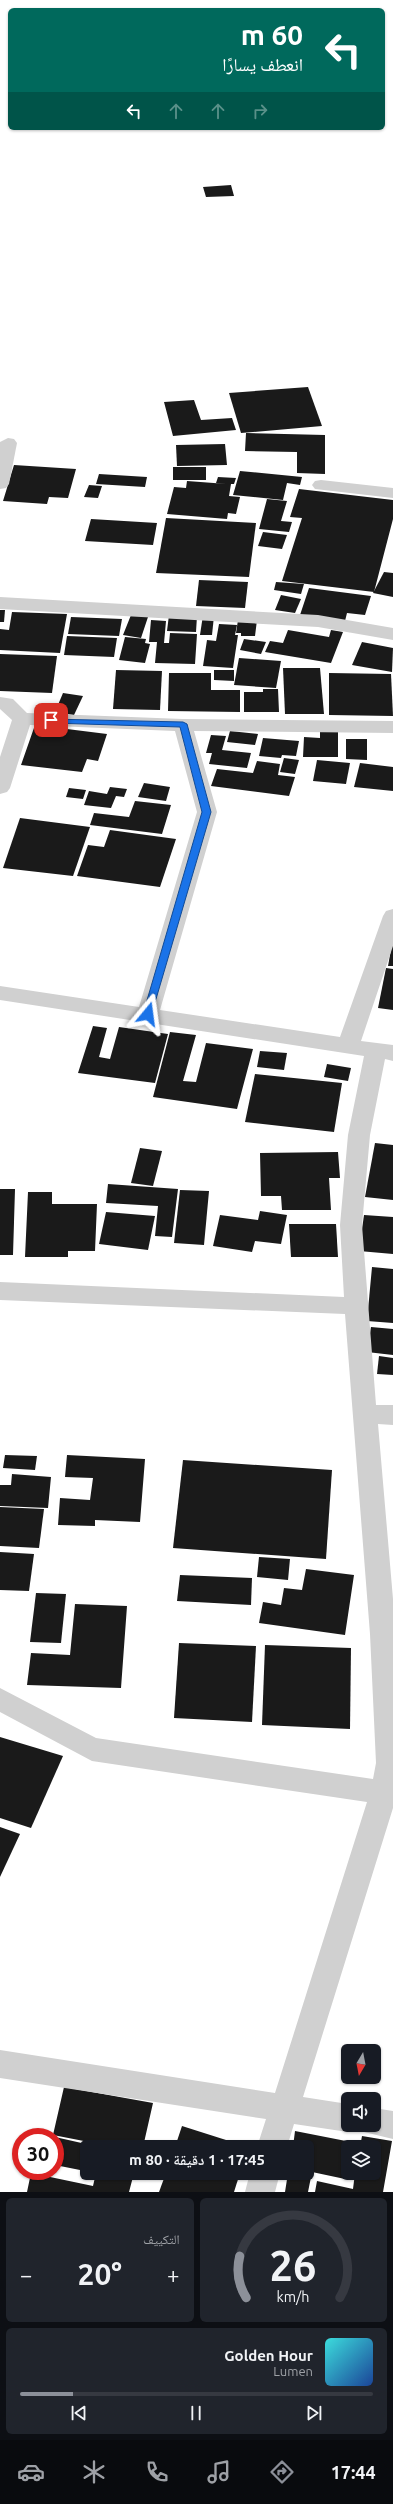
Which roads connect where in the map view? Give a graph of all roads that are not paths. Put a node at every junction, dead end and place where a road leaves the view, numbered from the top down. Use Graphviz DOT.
graph roads {
  1 [pos="8,444"];
  2 [pos="0,484"];
  3 [pos="321,485"];
  4 [pos="393,493"];
  5 [pos="0,603"];
  6 [pos="393,634"];
  7 [pos="0,703"];
  8 [pos="22,719"];
  9 [pos="183,724"];
  10 [pos="393,727"];
  11 [pos="0,788"];
  12 [pos="393,916"];
  13 [pos="0,993"];
  14 [pos="148,1014"];
  15 [pos="348,1046"];
  16 [pos="384,1052"];
  17 [pos="0,1291"];
  18 [pos="356,1306"];
  19 [pos="365,1414"];
  20 [pos="393,1415"];
  21 [pos="0,1699"];
  22 [pos="391,1763"];
  23 [pos="384,1793"];
  24 [pos="0,2064"];
  25 [pos="283,2109"];
  26 [pos="341,2117"];
  27 [pos="381,2123"];
  28 [pos="393,2125"];
  29 [pos="274,2140"];
  30 [pos="263,2180"];
  31 [pos="260,2192"];
  1 -- 2 [label="street"];
  3 -- 4 [label="street"];
  5 -- 6 [label="street"];
  7 -- 8 [label="street"];
  8 -- 9 [label="street"];
  8 -- 11 [label="street"];
  9 -- 10 [label="street"];
  9 -- 14 [label="street"];
  12 -- 15 [label="street"];
  13 -- 14 [label="street"];
  14 -- 15 [label="street"];
  15 -- 16 [label="street"];
  16 -- 18 [label="street"];
  17 -- 18 [label="street"];
  18 -- 19 [label="street"];
  19 -- 20 [label="street"];
  19 -- 22 [label="street"];
  21 -- 23 [label="street"];
  22 -- 23 [label="street"];
  23 -- 25 [label="street"];
  24 -- 25 [label="street"];
  25 -- 26 [label="street"];
  25 -- 29 [label="street"];
  27 -- 28 [label="street"];
  30 -- 31 [label="street"];
}
